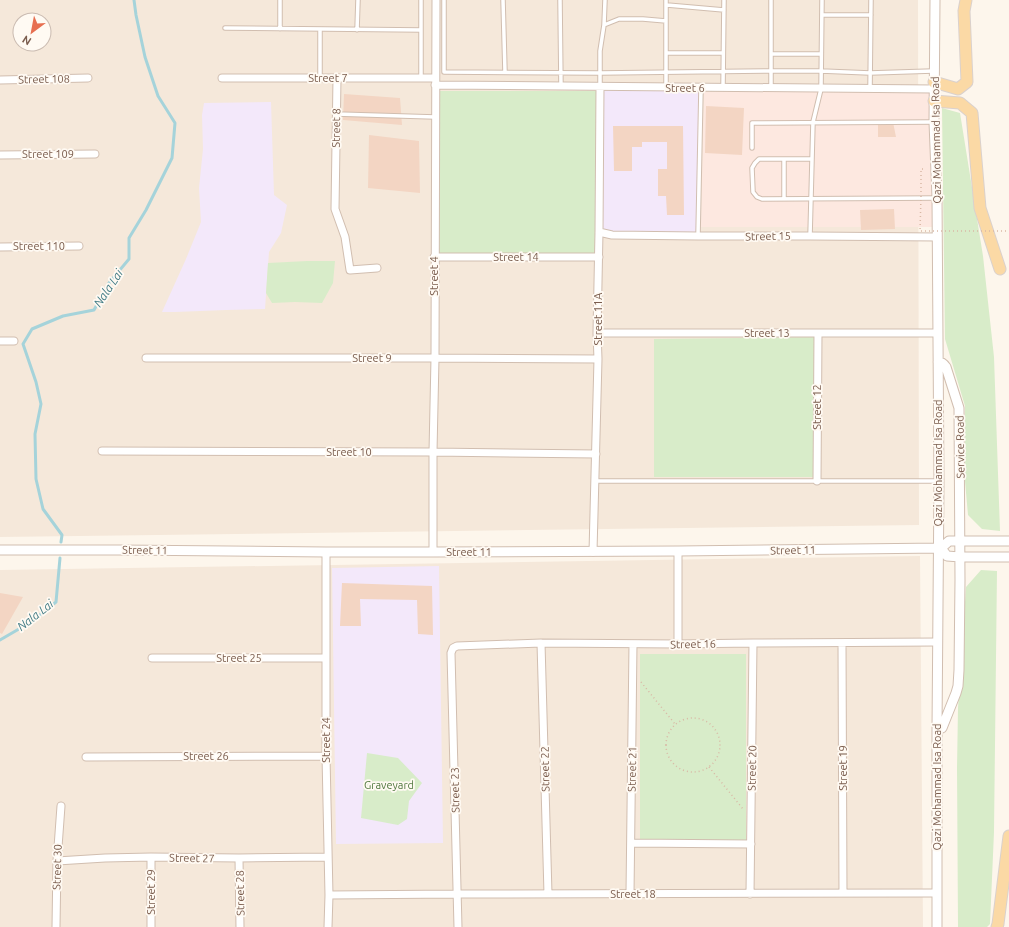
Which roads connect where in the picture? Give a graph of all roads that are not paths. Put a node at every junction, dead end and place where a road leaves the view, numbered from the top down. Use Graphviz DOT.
graph roads {
  1 [pos="280,0"];
  2 [pos="358,0"];
  3 [pos="421,0"];
  4 [pos="436,0"];
  5 [pos="444,0"];
  6 [pos="503,0"];
  7 [pos="560,0"];
  8 [pos="605,0"];
  9 [pos="666,0"];
  10 [pos="724,0"];
  11 [pos="771,0"];
  12 [pos="822,0"];
  13 [pos="871,0"];
  14 [pos="935,0"];
  15 [pos="966,0"];
  16 [pos="666,5"];
  17 [pos="724,10"];
  18 [pos="822,15"];
  19 [pos="871,15"];
  20 [pos="666,21"];
  21 [pos="604,25"];
  22 [pos="225,28"];
  23 [pos="280,29"];
  24 [pos="320,29"];
  25 [pos="357,30"];
  26 [pos="421,30"];
  27 [pos="666,53"];
  28 [pos="723,53"];
  29 [pos="771,54"];
  30 [pos="821,54"];
  31 [pos="771,71"];
  32 [pos="821,71"];
  33 [pos="505,72"];
  34 [pos="666,72"];
  35 [pos="723,72"];
  36 [pos="561,73"];
  37 [pos="600,73"];
  38 [pos="870,73"];
  39 [pos="88,78"];
  40 [pos="222,78"];
  41 [pos="320,78"];
  42 [pos="337,78"];
  43 [pos="421,78"];
  44 [pos="0,80"];
  45 [pos="934,81"];
  46 [pos="435,82"];
  47 [pos="561,87"];
  48 [pos="600,87"];
  49 [pos="666,88"];
  50 [pos="701,88"];
  51 [pos="723,88"];
  52 [pos="771,88"];
  53 [pos="821,88"];
  54 [pos="870,89"];
  55 [pos="934,102"];
  56 [pos="336,114"];
  57 [pos="435,117"];
  58 [pos="813,122"];
  59 [pos="934,122"];
  60 [pos="752,148"];
  61 [pos="95,154"];
  62 [pos="0,155"];
  63 [pos="784,159"];
  64 [pos="812,159"];
  65 [pos="811,198"];
  66 [pos="937,198"];
  67 [pos="784,199"];
  68 [pos="599,232"];
  69 [pos="698,236"];
  70 [pos="810,236"];
  71 [pos="937,237"];
  72 [pos="79,246"];
  73 [pos="0,247"];
  74 [pos="434,257"];
  75 [pos="599,258"];
  76 [pos="377,268"];
  77 [pos="1000,269"];
  78 [pos="597,333"];
  79 [pos="818,333"];
  80 [pos="937,333"];
  81 [pos="0,341"];
  82 [pos="14,341"];
  83 [pos="146,358"];
  84 [pos="435,358"];
  85 [pos="598,359"];
  86 [pos="938,362"];
  87 [pos="102,451"];
  88 [pos="433,452"];
  89 [pos="596,454"];
  90 [pos="817,480"];
  91 [pos="596,481"];
  92 [pos="939,481"];
  93 [pos="960,540"];
  94 [pos="1009,541"];
  95 [pos="940,548"];
  96 [pos="0,550"];
  97 [pos="678,551"];
  98 [pos="326,552"];
  99 [pos="433,552"];
  100 [pos="593,552"];
  101 [pos="960,557"];
  102 [pos="1009,557"];
  103 [pos="938,642"];
  104 [pos="541,643"];
  105 [pos="753,643"];
  106 [pos="842,643"];
  107 [pos="633,644"];
  108 [pos="678,644"];
  109 [pos="451,653"];
  110 [pos="152,658"];
  111 [pos="326,658"];
  112 [pos="937,729"];
  113 [pos="326,756"];
  114 [pos="86,757"];
  115 [pos="61,806"];
  116 [pos="1009,836"];
  117 [pos="631,843"];
  118 [pos="751,844"];
  119 [pos="151,857"];
  120 [pos="328,857"];
  121 [pos="239,858"];
  122 [pos="56,861"];
  123 [pos="843,893"];
  124 [pos="937,893"];
  125 [pos="458,894"];
  126 [pos="548,894"];
  127 [pos="630,894"];
  128 [pos="750,894"];
  129 [pos="329,895"];
  130 [pos="56,927"];
  131 [pos="151,927"];
  132 [pos="240,927"];
  133 [pos="328,927"];
  134 [pos="458,927"];
  135 [pos="937,927"];
  136 [pos="997,927"];
  1 -- 23 [label="lane"];
  2 -- 25 [label="lane"];
  3 -- 26 [label="lane"];
  4 -- 46 [label="street, Street 4"];
  5 -- 33 [label="lane"];
  6 -- 33 [label="lane"];
  7 -- 36 [label="lane"];
  8 -- 21 [label="lane"];
  9 -- 16 [label="lane"];
  10 -- 17 [label="lane"];
  11 -- 29 [label="lane"];
  12 -- 18 [label="lane"];
  13 -- 19 [label="lane"];
  14 -- 45 [label="street, Qazi Mohammad Isa Road"];
  15 -- 45 [label="main road"];
  16 -- 17 [label="lane"];
  16 -- 20 [label="lane"];
  17 -- 28 [label="lane"];
  18 -- 19 [label="lane"];
  18 -- 30 [label="lane"];
  19 -- 38 [label="lane"];
  20 -- 21 [label="lane"];
  20 -- 27 [label="lane"];
  21 -- 37 [label="lane"];
  22 -- 23 [label="lane"];
  23 -- 24 [label="lane"];
  24 -- 25 [label="lane"];
  24 -- 41 [label="lane"];
  25 -- 26 [label="lane"];
  26 -- 43 [label="lane"];
  27 -- 28 [label="lane"];
  27 -- 34 [label="lane"];
  28 -- 35 [label="lane"];
  29 -- 30 [label="lane"];
  29 -- 31 [label="lane"];
  30 -- 32 [label="lane"];
  31 -- 32 [label="lane"];
  31 -- 35 [label="lane"];
  31 -- 52 [label="lane"];
  32 -- 38 [label="lane"];
  32 -- 53 [label="lane"];
  33 -- 36 [label="lane"];
  34 -- 35 [label="lane"];
  34 -- 37 [label="lane"];
  34 -- 49 [label="lane"];
  35 -- 51 [label="lane"];
  36 -- 37 [label="lane"];
  36 -- 47 [label="lane"];
  37 -- 48 [label="lane"];
  38 -- 45 [label="lane"];
  38 -- 54 [label="lane"];
  39 -- 44 [label="street, Street 108"];
  40 -- 41 [label="street, Street 7"];
  41 -- 42 [label="street, Street 7"];
  42 -- 43 [label="street, Street 7"];
  42 -- 56 [label="street, Street 8"];
  43 -- 46 [label="street, Street 7"];
  45 -- 54 [label="street, Street 6"];
  45 -- 55 [label="street, Qazi Mohammad Isa Road"];
  46 -- 47 [label="street, Street 6"];
  46 -- 57 [label="street, Street 4"];
  47 -- 48 [label="street, Street 6"];
  48 -- 49 [label="street, Street 6"];
  48 -- 68 [label="street, Street 11A"];
  49 -- 50 [label="street, Street 6"];
  50 -- 51 [label="street, Street 6"];
  50 -- 69 [label="lane"];
  51 -- 52 [label="street, Street 6"];
  52 -- 53 [label="street, Street 6"];
  53 -- 54 [label="street, Street 6"];
  53 -- 58 [label="lane"];
  55 -- 59 [label="street, Qazi Mohammad Isa Road"];
  55 -- 77 [label="main road"];
  56 -- 57 [label="lane"];
  56 -- 76 [label="street, Street 8"];
  57 -- 74 [label="street, Street 4"];
  58 -- 59 [label="lane"];
  58 -- 60 [label="lane"];
  58 -- 64 [label="lane"];
  59 -- 66 [label="street, Qazi Mohammad Isa Road"];
  61 -- 62 [label="street, Street 109"];
  63 -- 64 [label="lane"];
  63 -- 67 [label="lane"];
  63 -- 67 [label="lane"];
  64 -- 65 [label="lane"];
  65 -- 66 [label="lane"];
  65 -- 67 [label="lane"];
  65 -- 70 [label="lane"];
  66 -- 71 [label="street, Qazi Mohammad Isa Road"];
  68 -- 69 [label="street, Street 15"];
  68 -- 75 [label="street, Street 11A"];
  69 -- 70 [label="street, Street 15"];
  70 -- 71 [label="street, Street 15"];
  71 -- 80 [label="street, Qazi Mohammad Isa Road"];
  72 -- 73 [label="street, Street 110"];
  74 -- 75 [label="street, Street 14"];
  74 -- 84 [label="street, Street 4"];
  75 -- 78 [label="street, Street 11A"];
  78 -- 79 [label="street, Street 13"];
  78 -- 85 [label="street, Street 11A"];
  79 -- 80 [label="street, Street 13"];
  79 -- 90 [label="street, Street 12"];
  80 -- 86 [label="street, Qazi Mohammad Isa Road"];
  81 -- 82 [label="street"];
  83 -- 84 [label="street, Street 9"];
  84 -- 85 [label="street, Street 9"];
  84 -- 88 [label="street, Street 4"];
  85 -- 89 [label="street, Street 11A"];
  86 -- 92 [label="street, Qazi Mohammad Isa Road"];
  86 -- 93 [label="street, Service Road"];
  87 -- 88 [label="street, Street 10"];
  88 -- 89 [label="street, Street 10"];
  88 -- 99 [label="street, Street 4"];
  89 -- 91 [label="street, Street 11A"];
  90 -- 91 [label="lane"];
  90 -- 92 [label="lane"];
  91 -- 100 [label="street, Street 11A"];
  92 -- 95 [label="street, Qazi Mohammad Isa Road"];
  93 -- 94 [label="street"];
  93 -- 95 [label="street"];
  93 -- 101 [label="street, Service Road"];
  95 -- 97 [label="street, Street 11"];
  95 -- 101 [label="street"];
  95 -- 103 [label="street, Qazi Mohammad Isa Road"];
  96 -- 98 [label="street, Street 11"];
  97 -- 100 [label="street, Street 11"];
  97 -- 108 [label="street"];
  98 -- 99 [label="street, Street 11"];
  98 -- 111 [label="street, Street 24"];
  99 -- 100 [label="street, Street 11"];
  101 -- 102 [label="street"];
  101 -- 112 [label="street, Service Road"];
  103 -- 106 [label="street, Street 16"];
  103 -- 112 [label="street, Qazi Mohammad Isa Road"];
  104 -- 107 [label="street, Street 16"];
  104 -- 109 [label="street, Street 16"];
  104 -- 126 [label="street, Street 22"];
  105 -- 106 [label="street, Street 16"];
  105 -- 108 [label="street, Street 16"];
  105 -- 118 [label="street, Street 20"];
  106 -- 123 [label="street, Street 19"];
  107 -- 108 [label="street, Street 16"];
  107 -- 117 [label="street, Street 21"];
  109 -- 125 [label="street, Street 23"];
  110 -- 111 [label="street, Street 25"];
  111 -- 113 [label="street, Street 24"];
  112 -- 124 [label="street, Qazi Mohammad Isa Road"];
  113 -- 114 [label="street, Street 26"];
  113 -- 120 [label="street, Street 24"];
  115 -- 122 [label="street, Street 30"];
  116 -- 136 [label="main road"];
  117 -- 118 [label="street"];
  117 -- 127 [label="street, Street 21"];
  118 -- 128 [label="street, Street 20"];
  119 -- 121 [label="street, Street 27"];
  119 -- 122 [label="street, Street 27"];
  119 -- 131 [label="street, Street 29"];
  120 -- 121 [label="street, Street 27"];
  120 -- 129 [label="street, Street 24"];
  121 -- 132 [label="street, Street 28"];
  122 -- 130 [label="street, Street 30"];
  123 -- 124 [label="street, Street 18"];
  123 -- 128 [label="street, Street 18"];
  124 -- 135 [label="street, Qazi Mohammad Isa Road"];
  125 -- 126 [label="street, Street 18"];
  125 -- 129 [label="street, Street 18"];
  125 -- 134 [label="street, Street 23"];
  126 -- 127 [label="street, Street 18"];
  127 -- 128 [label="street, Street 18"];
  129 -- 133 [label="street, Street 24"];
}
